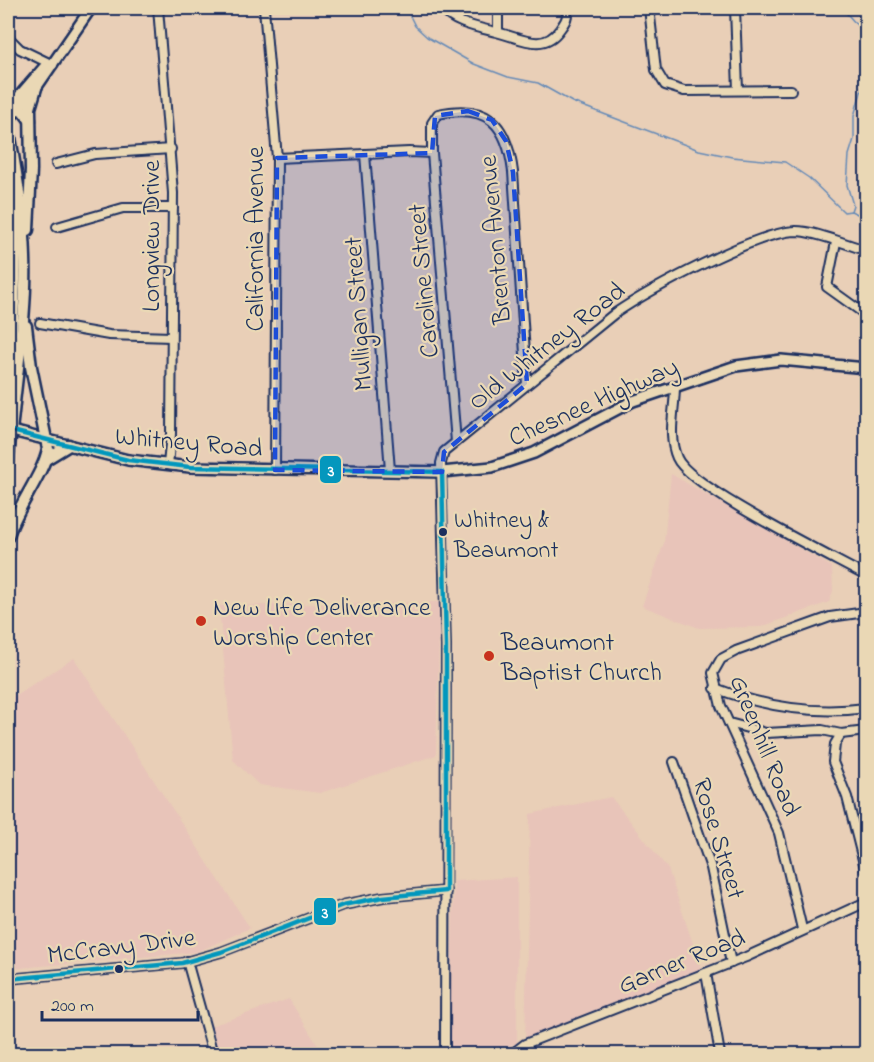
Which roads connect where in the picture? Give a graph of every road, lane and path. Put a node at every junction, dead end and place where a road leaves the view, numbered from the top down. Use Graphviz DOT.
graph roads {
  1 [pos="91,8"];
  2 [pos="158,8"];
  3 [pos="264,8"];
  4 [pos="442,8"];
  5 [pos="498,8"];
  6 [pos="567,8"];
  7 [pos="649,8"];
  8 [pos="735,8"];
  9 [pos="498,32"];
  10 [pos="8,37"];
  11 [pos="51,63"];
  12 [pos="36,88"];
  13 [pos="738,90"];
  14 [pos="791,90"];
  15 [pos="10,113"];
  16 [pos="435,116"];
  17 [pos="30,120"];
  18 [pos="171,149"];
  19 [pos="432,153"];
  20 [pos="365,154"];
  21 [pos="277,158"];
  22 [pos="56,164"];
  23 [pos="8,168"];
  24 [pos="173,208"];
  25 [pos="8,218"];
  26 [pos="57,227"];
  27 [pos="836,242"];
  28 [pos="867,250"];
  29 [pos="25,257"];
  30 [pos="16,275"];
  31 [pos="24,307"];
  32 [pos="867,315"];
  33 [pos="40,322"];
  34 [pos="171,338"];
  35 [pos="867,368"];
  36 [pos="527,384"];
  37 [pos="8,386"];
  38 [pos="675,386"];
  39 [pos="8,430"];
  40 [pos="46,439"];
  41 [pos="456,442"];
  42 [pos="69,445"];
  43 [pos="46,459"];
  44 [pos="8,463"];
  45 [pos="168,465"];
  46 [pos="275,470"];
  47 [pos="390,470"];
  48 [pos="442,472"];
  49 [pos="8,536"];
  50 [pos="867,576"];
  51 [pos="867,612"];
  52 [pos="715,688"];
  53 [pos="867,708"];
  54 [pos="729,723"];
  55 [pos="867,732"];
  56 [pos="841,734"];
  57 [pos="674,762"];
  58 [pos="867,872"];
  59 [pos="446,891"];
  60 [pos="867,902"];
  61 [pos="802,929"];
  62 [pos="186,962"];
  63 [pos="731,963"];
  64 [pos="706,973"];
  65 [pos="8,980"];
  66 [pos="213,1054"];
  67 [pos="445,1054"];
  68 [pos="512,1054"];
  69 [pos="720,1054"];
  1 -- 11 [label="main road"];
  2 -- 18 [label="street, Longview Drive"];
  3 -- 21 [label="street, California Avenue"];
  4 -- 9 [label="street"];
  5 -- 9 [label="street"];
  6 -- 9 [label="street"];
  7 -- 13 [label="street"];
  8 -- 13 [label="street"];
  10 -- 11 [label="street"];
  11 -- 12 [label="main road"];
  11 -- 15 [label="main road"];
  12 -- 15 [label="main road"];
  12 -- 17 [label="highway"];
  13 -- 14 [label="street"];
  15 -- 17 [label="highway"];
  15 -- 29 [label="highway"];
  16 -- 19 [label="street, Caroline Street"];
  16 -- 36 [label="street, Brenton Avenue"];
  17 -- 29 [label="highway"];
  18 -- 22 [label="street"];
  18 -- 24 [label="street, Longview Drive"];
  19 -- 20 [label="street"];
  19 -- 41 [label="street, Caroline Street"];
  20 -- 21 [label="street"];
  20 -- 47 [label="street, Mulligan Street"];
  21 -- 46 [label="street, California Avenue"];
  23 -- 30 [label="highway"];
  24 -- 26 [label="street"];
  24 -- 34 [label="street, Longview Drive"];
  25 -- 30 [label="highway"];
  27 -- 28 [label="street, Old Whitney Road"];
  27 -- 32 [label="street"];
  27 -- 36 [label="street, Old Whitney Road"];
  29 -- 31 [label="highway"];
  30 -- 37 [label="highway"];
  31 -- 40 [label="highway"];
  31 -- 44 [label="highway, bridge"];
  33 -- 34 [label="street"];
  34 -- 45 [label="street, Longview Drive"];
  35 -- 38 [label="main road, Chesnee Highway"];
  36 -- 41 [label="street, Old Whitney Road"];
  38 -- 48 [label="main road, Chesnee Highway"];
  38 -- 50 [label="street"];
  39 -- 40 [label="main road, Whitney Road"];
  40 -- 42 [label="main road, Whitney Road"];
  40 -- 43 [label="highway"];
  41 -- 48 [label="street, Old Whitney Road"];
  42 -- 43 [label="highway"];
  42 -- 45 [label="main road, Whitney Road"];
  43 -- 49 [label="highway"];
  45 -- 46 [label="main road, Whitney Road"];
  46 -- 47 [label="main road, Whitney Road"];
  47 -- 48 [label="main road, Whitney Road"];
  48 -- 59 [label="street"];
  51 -- 52 [label="street, Greenhill Road"];
  52 -- 53 [label="street"];
  52 -- 54 [label="street, Greenhill Road"];
  54 -- 56 [label="street"];
  54 -- 61 [label="street, Greenhill Road"];
  55 -- 56 [label="street"];
  56 -- 58 [label="street"];
  57 -- 63 [label="street, Rose Street"];
  59 -- 62 [label="street, McCravy Drive"];
  59 -- 67 [label="street"];
  60 -- 61 [label="street, Garner Road"];
  61 -- 63 [label="street, Garner Road"];
  62 -- 65 [label="street, McCravy Drive"];
  62 -- 66 [label="street"];
  63 -- 64 [label="street, Garner Road"];
  64 -- 68 [label="street, Garner Road"];
  64 -- 69 [label="street"];
}
